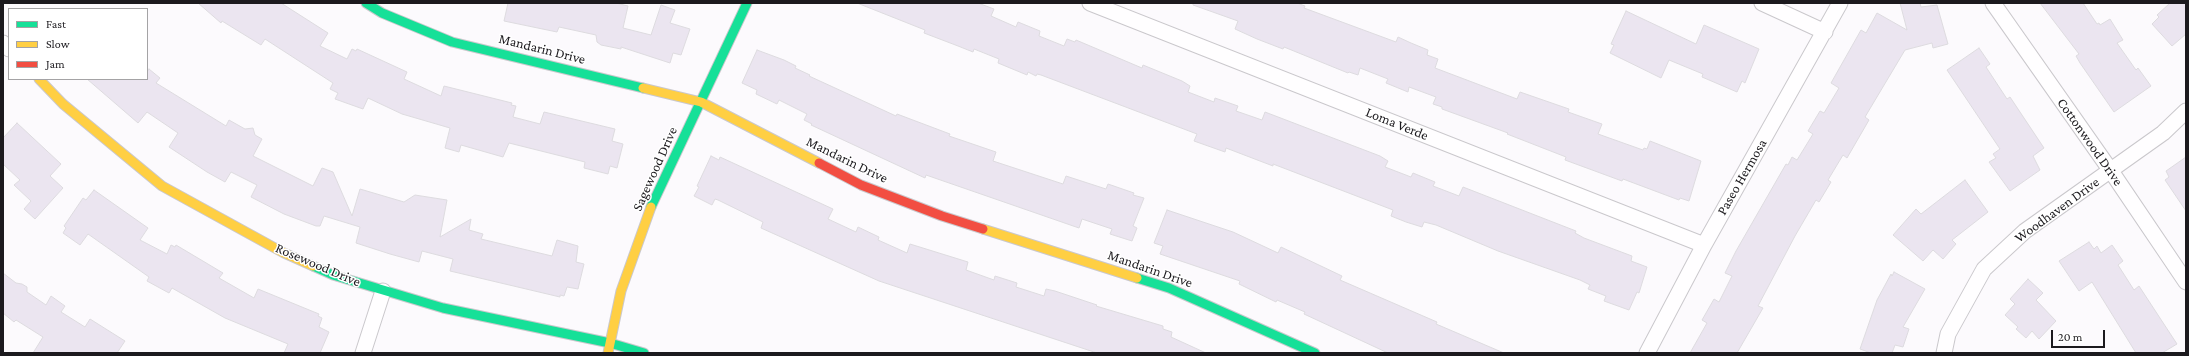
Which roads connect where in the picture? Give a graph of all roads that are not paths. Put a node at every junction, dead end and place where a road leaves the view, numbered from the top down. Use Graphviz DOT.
graph roads {
  1 [pos="366,3"];
  2 [pos="747,3"];
  3 [pos="1090,3"];
  4 [pos="1762,3"];
  5 [pos="1840,3"];
  6 [pos="1993,3"];
  7 [pos="1825,32"];
  8 [pos="40,80"];
  9 [pos="701,102"];
  10 [pos="2186,111"];
  11 [pos="2111,171"];
  12 [pos="1704,245"];
  13 [pos="2186,282"];
  14 [pos="383,291"];
  15 [pos="610,343"];
  16 [pos="363,353"];
  17 [pos="608,353"];
  18 [pos="644,353"];
  19 [pos="1315,353"];
  20 [pos="1647,353"];
  21 [pos="1944,353"];
  1 -- 9 [label="street, Mandarin Drive"];
  2 -- 9 [label="street, Sagewood Drive"];
  3 -- 12 [label="street, Loma Verde"];
  4 -- 7 [label="street"];
  5 -- 7 [label="street, Paseo Hermosa"];
  6 -- 11 [label="street, Cottonwood Drive"];
  7 -- 12 [label="street, Paseo Hermosa"];
  8 -- 14 [label="street, Rosewood Drive"];
  9 -- 15 [label="street, Sagewood Drive"];
  9 -- 19 [label="street, Mandarin Drive"];
  10 -- 11 [label="street, Woodhaven Drive"];
  11 -- 13 [label="street, Cottonwood Drive"];
  11 -- 21 [label="street, Woodhaven Drive"];
  12 -- 20 [label="street, Paseo Hermosa"];
  14 -- 15 [label="street, Rosewood Drive"];
  14 -- 16 [label="street"];
  15 -- 17 [label="street, Sagewood Drive"];
  15 -- 18 [label="street, Rosewood Drive"];
}
